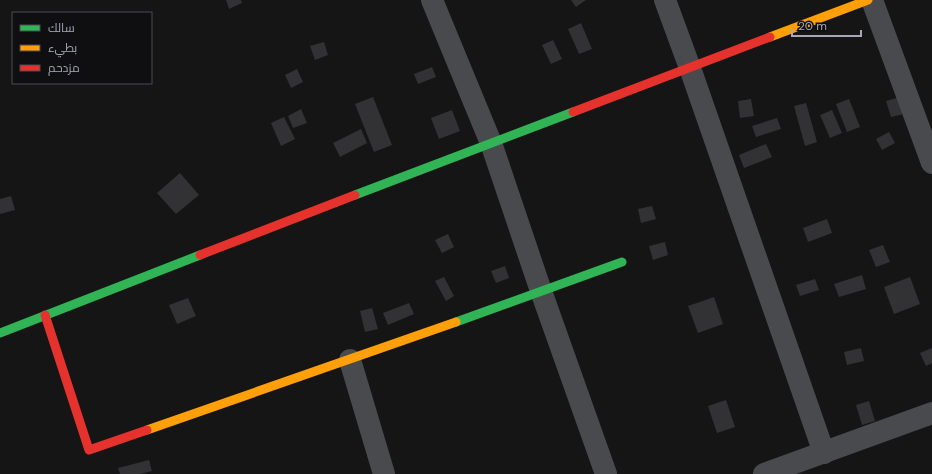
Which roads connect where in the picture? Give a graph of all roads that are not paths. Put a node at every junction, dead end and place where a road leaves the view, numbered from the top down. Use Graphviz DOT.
graph roads {
  1 [pos="432,0"];
  2 [pos="664,0"];
  3 [pos="868,0"];
  4 [pos="872,0"];
  5 [pos="690,68"];
  6 [pos="491,143"];
  7 [pos="932,163"];
  8 [pos="622,262"];
  9 [pos="540,291"];
  10 [pos="45,315"];
  11 [pos="0,333"];
  12 [pos="350,360"];
  13 [pos="932,413"];
  14 [pos="824,453"];
  15 [pos="384,474"];
  16 [pos="606,474"];
  17 [pos="764,474"];
  1 -- 6 [label="street"];
  2 -- 5 [label="street"];
  3 -- 5 [label="main road"];
  4 -- 7 [label="street"];
  5 -- 6 [label="main road"];
  5 -- 14 [label="street"];
  6 -- 9 [label="street"];
  6 -- 10 [label="main road"];
  8 -- 9 [label="main road"];
  9 -- 12 [label="main road"];
  9 -- 16 [label="street"];
  10 -- 11 [label="main road"];
  10 -- 12 [label="main road"];
  12 -- 15 [label="street"];
  13 -- 14 [label="street"];
  14 -- 17 [label="street"];
}
